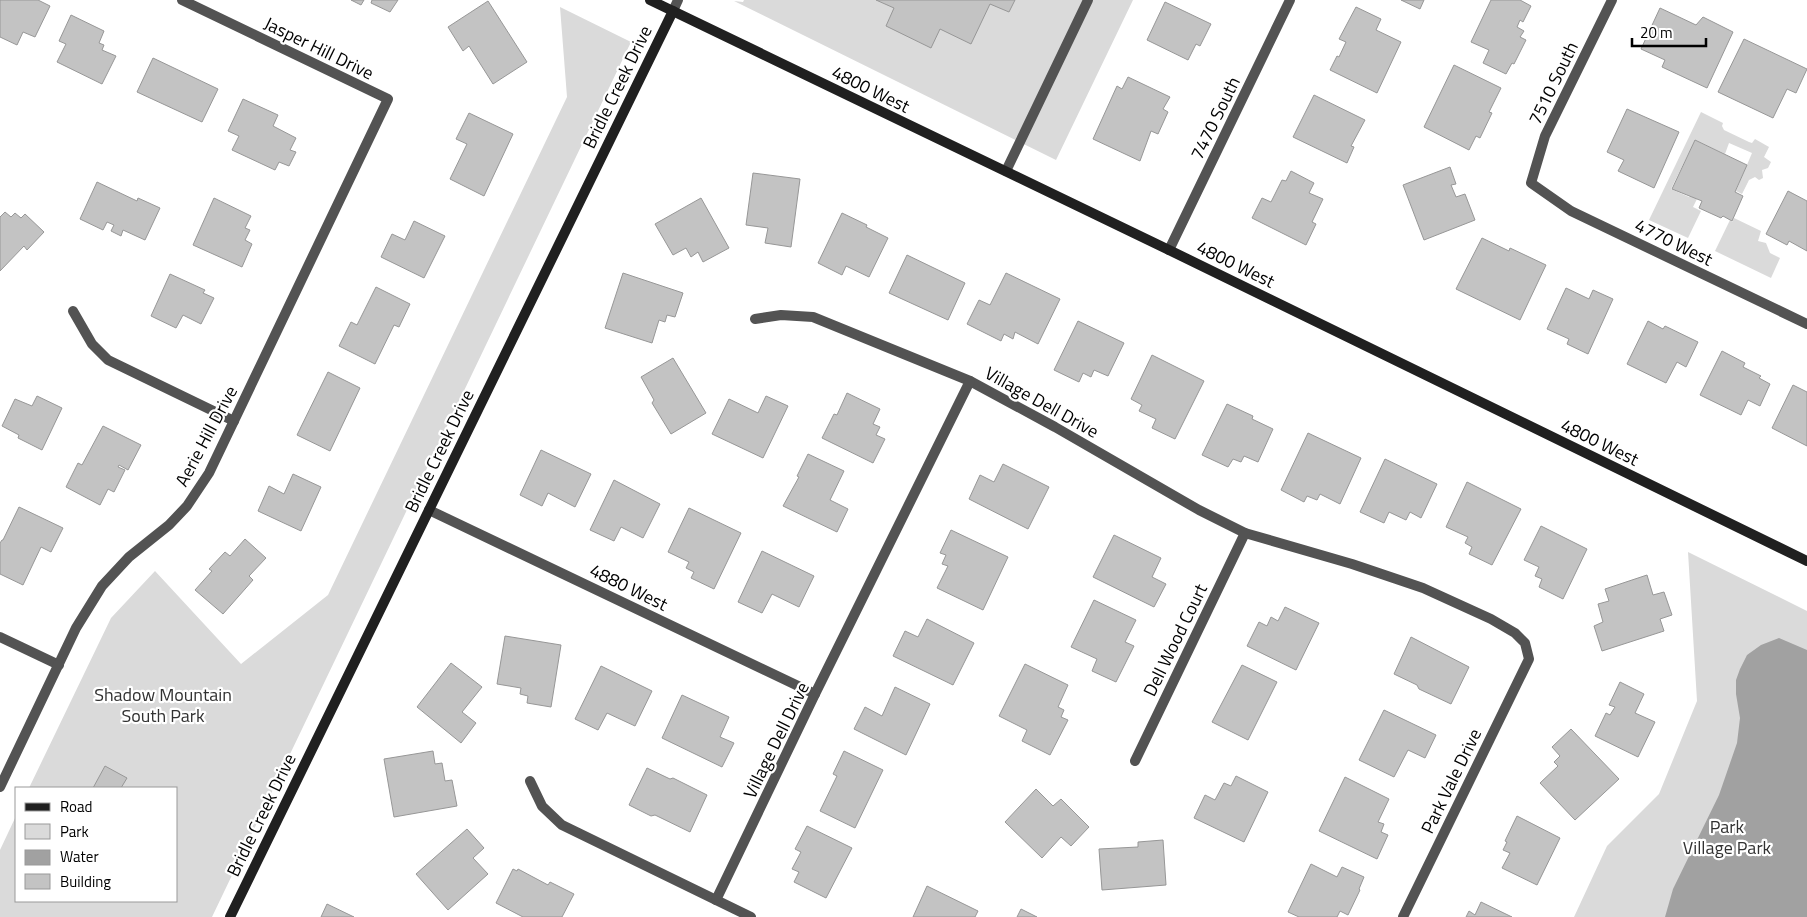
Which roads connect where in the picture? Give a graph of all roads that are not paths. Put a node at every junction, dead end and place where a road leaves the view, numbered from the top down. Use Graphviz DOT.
graph roads {
  1 [pos="182,0"];
  2 [pos="650,0"];
  3 [pos="678,0"];
  4 [pos="1088,0"];
  5 [pos="1290,0"];
  6 [pos="1612,0"];
  7 [pos="673,11"];
  8 [pos="388,99"];
  9 [pos="1006,171"];
  10 [pos="1531,183"];
  11 [pos="1169,250"];
  12 [pos="73,311"];
  13 [pos="755,319"];
  14 [pos="1807,324"];
  15 [pos="970,381"];
  16 [pos="234,420"];
  17 [pos="429,510"];
  18 [pos="1245,533"];
  19 [pos="1807,560"];
  20 [pos="0,637"];
  21 [pos="1529,658"];
  22 [pos="59,665"];
  23 [pos="815,694"];
  24 [pos="1135,761"];
  25 [pos="530,781"];
  26 [pos="0,787"];
  27 [pos="716,900"];
  28 [pos="230,917"];
  29 [pos="751,917"];
  30 [pos="1403,917"];
  1 -- 8 [label="street, Jasper Hill Drive"];
  2 -- 7 [label="main road, 4800 West"];
  3 -- 7 [label="street, Bridle Creek Drive"];
  4 -- 9 [label="street"];
  5 -- 11 [label="street, 7470 South"];
  6 -- 10 [label="street, 7510 South"];
  7 -- 9 [label="main road, 4800 West"];
  7 -- 17 [label="main road, Bridle Creek Drive"];
  8 -- 16 [label="street, Aerie Hill Drive"];
  9 -- 11 [label="main road, 4800 West"];
  10 -- 14 [label="street, 4770 West"];
  11 -- 19 [label="main road, 4800 West"];
  12 -- 16 [label="street"];
  13 -- 15 [label="street"];
  15 -- 18 [label="street, Village Dell Drive"];
  15 -- 23 [label="street, Village Dell Drive"];
  16 -- 22 [label="street, Aerie Hill Drive"];
  17 -- 23 [label="street, 4880 West"];
  17 -- 28 [label="main road, Bridle Creek Drive"];
  18 -- 21 [label="street, Village Dell Drive"];
  18 -- 24 [label="street, Dell Wood Court"];
  20 -- 22 [label="street"];
  21 -- 30 [label="street, Park Vale Drive"];
  22 -- 26 [label="street, Aerie Hill Drive"];
  23 -- 27 [label="street, Village Dell Drive"];
  25 -- 27 [label="street"];
  27 -- 29 [label="street"];
}
